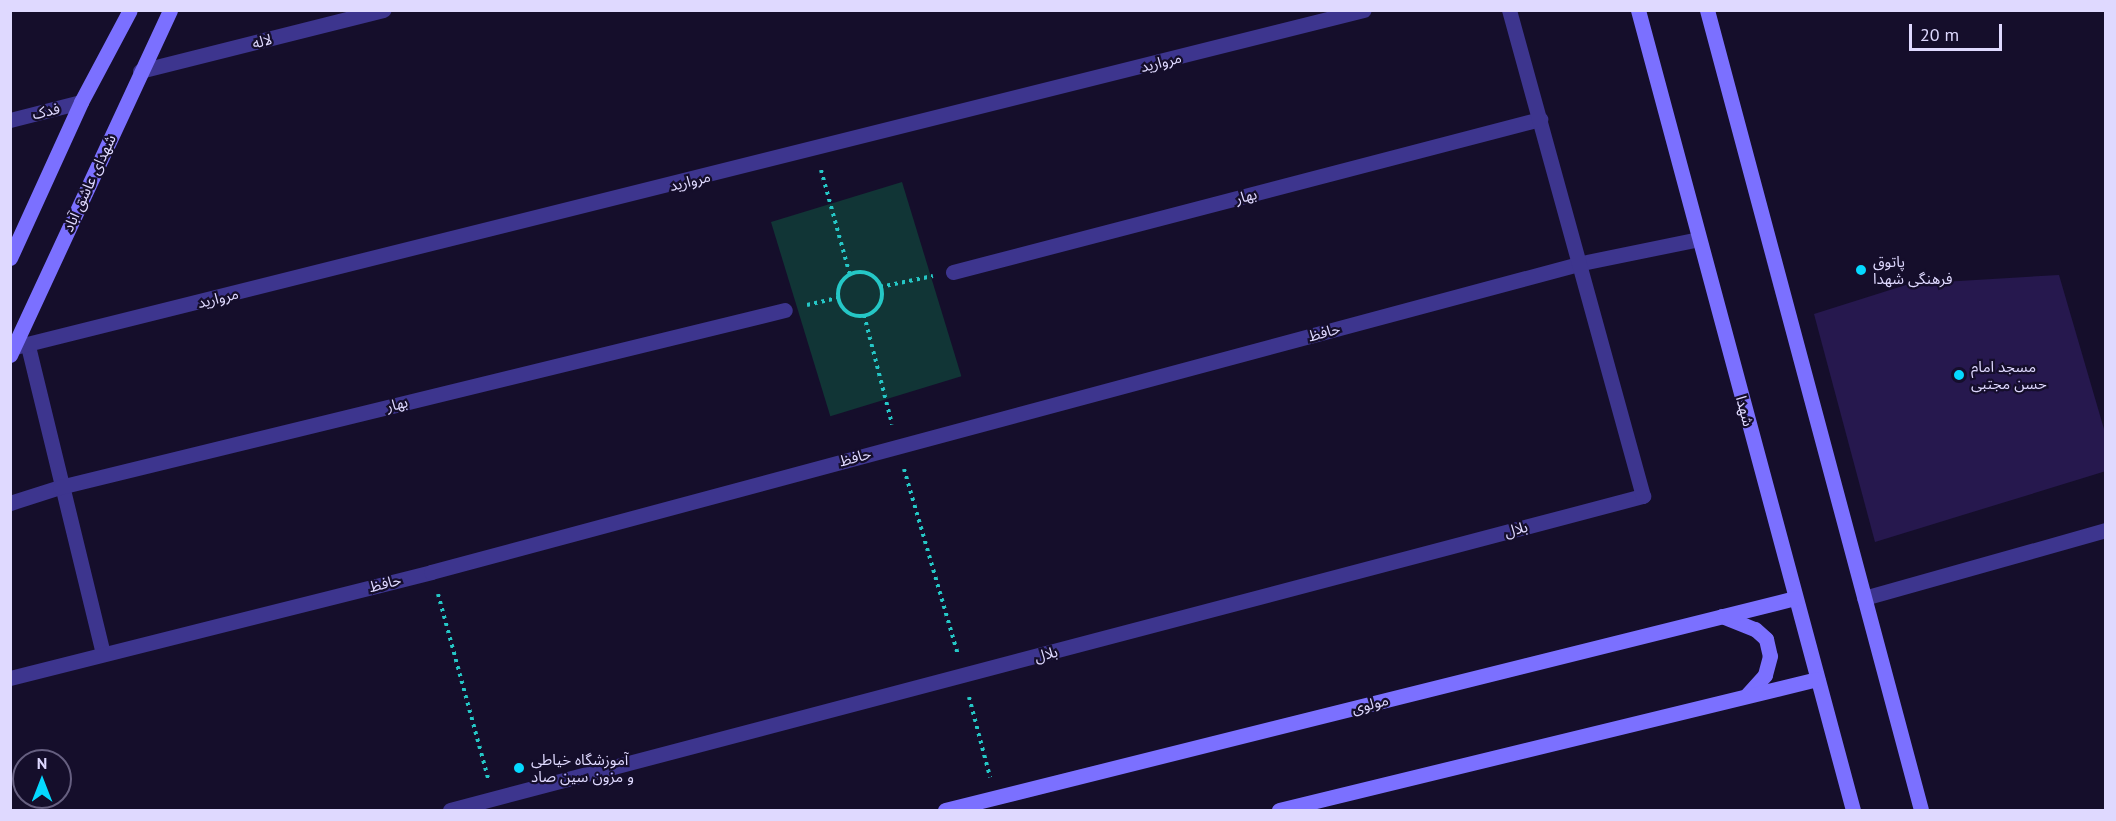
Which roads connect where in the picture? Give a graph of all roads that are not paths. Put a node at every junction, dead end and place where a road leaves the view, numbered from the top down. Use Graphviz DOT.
graph roads {
  1 [pos="130,10"];
  2 [pos="170,10"];
  3 [pos="383,10"];
  4 [pos="1364,10"];
  5 [pos="1509,10"];
  6 [pos="1638,10"];
  7 [pos="1707,10"];
  8 [pos="140,71"];
  9 [pos="81,102"];
  10 [pos="1540,119"];
  11 [pos="10,120"];
  12 [pos="1699,239"];
  13 [pos="10,258"];
  14 [pos="1582,263"];
  15 [pos="952,272"];
  16 [pos="785,310"];
  17 [pos="18,349"];
  18 [pos="60,487"];
  19 [pos="10,503"];
  20 [pos="2106,530"];
  21 [pos="1795,598"];
  22 [pos="1864,598"];
  23 [pos="1722,616"];
  24 [pos="103,654"];
  25 [pos="10,678"];
  26 [pos="1817,679"];
  27 [pos="1747,696"];
  28 [pos="450,810"];
  29 [pos="945,810"];
  30 [pos="1279,810"];
  31 [pos="1853,810"];
  32 [pos="1921,810"];
  1 -- 9 [label="street"];
  2 -- 8 [label="street, شهدای عاشق آباد"];
  3 -- 8 [label="street, لاله"];
  4 -- 17 [label="street, مروارید"];
  5 -- 10 [label="street"];
  6 -- 12 [label="street, شهدا"];
  7 -- 22 [label="street"];
  8 -- 17 [label="street, شهدای عاشق آباد"];
  9 -- 11 [label="street, فدک"];
  9 -- 13 [label="street"];
  10 -- 14 [label="street"];
  10 -- 15 [label="street, بهار"];
  12 -- 14 [label="street, حافظ"];
  12 -- 21 [label="street, شهدا"];
  14 -- 24 [label="street, حافظ"];
  14 -- 28 [label="street, بلال"];
  16 -- 18 [label="street, بهار"];
  17 -- 18 [label="street"];
  18 -- 19 [label="street, بهار"];
  18 -- 24 [label="street"];
  20 -- 22 [label="street"];
  21 -- 23 [label="street, مولوی"];
  21 -- 26 [label="street, شهدا"];
  22 -- 32 [label="street"];
  23 -- 27 [label="street"];
  23 -- 29 [label="street, مولوی"];
  24 -- 25 [label="street, حافظ"];
  26 -- 27 [label="street"];
  26 -- 31 [label="street, شهدا"];
  27 -- 30 [label="street"];
}
